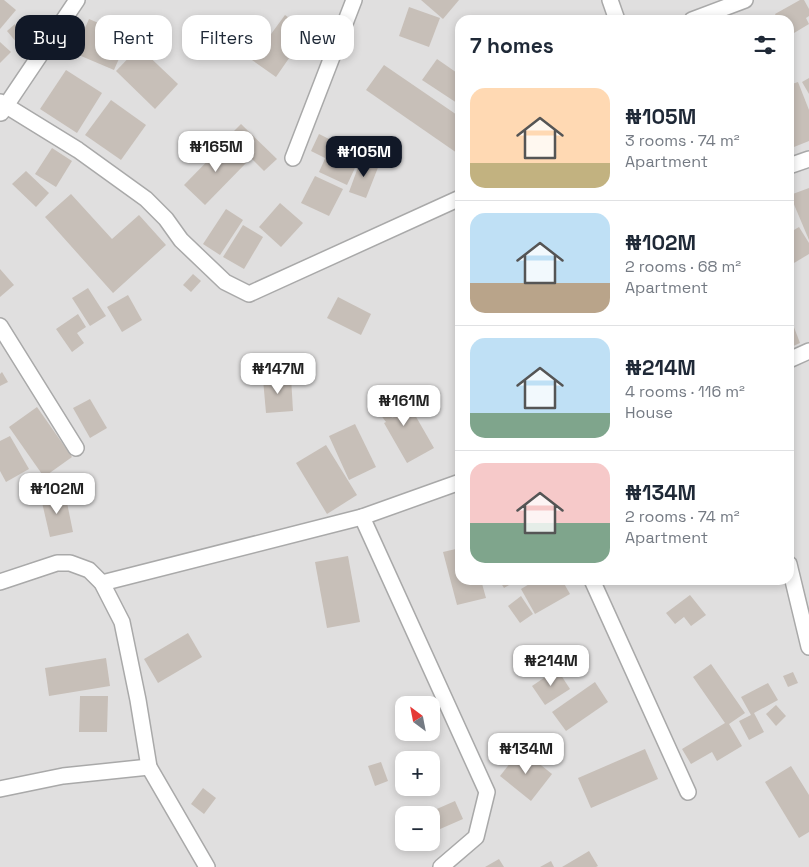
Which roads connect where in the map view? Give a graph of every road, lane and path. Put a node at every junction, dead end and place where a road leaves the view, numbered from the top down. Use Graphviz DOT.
graph roads {
  1 [pos="77,0"];
  2 [pos="354,0"];
  3 [pos="610,0"];
  4 [pos="745,0"];
  5 [pos="614,15"];
  6 [pos="705,15"];
  7 [pos="2,107"];
  8 [pos="293,158"];
  9 [pos="809,159"];
  10 [pos="794,164"];
  11 [pos="455,200"];
  12 [pos="0,326"];
  13 [pos="809,351"];
  14 [pos="794,358"];
  15 [pos="76,448"];
  16 [pos="455,484"];
  17 [pos="362,517"];
  18 [pos="0,582"];
  19 [pos="102,583"];
  20 [pos="594,585"];
  21 [pos="794,585"];
  22 [pos="809,647"];
  23 [pos="149,767"];
  24 [pos="0,789"];
  25 [pos="688,792"];
  26 [pos="207,867"];
  27 [pos="441,867"];
  1 -- 7 [label="street"];
  2 -- 8 [label="street"];
  3 -- 5 [label="street"];
  4 -- 6 [label="street"];
  7 -- 11 [label="street"];
  9 -- 10 [label="street"];
  12 -- 15 [label="street"];
  13 -- 14 [label="street"];
  16 -- 17 [label="street"];
  17 -- 19 [label="street"];
  17 -- 27 [label="street"];
  18 -- 19 [label="street"];
  19 -- 23 [label="street"];
  20 -- 25 [label="street"];
  21 -- 22 [label="street"];
  23 -- 24 [label="street"];
  23 -- 26 [label="street"];
}
